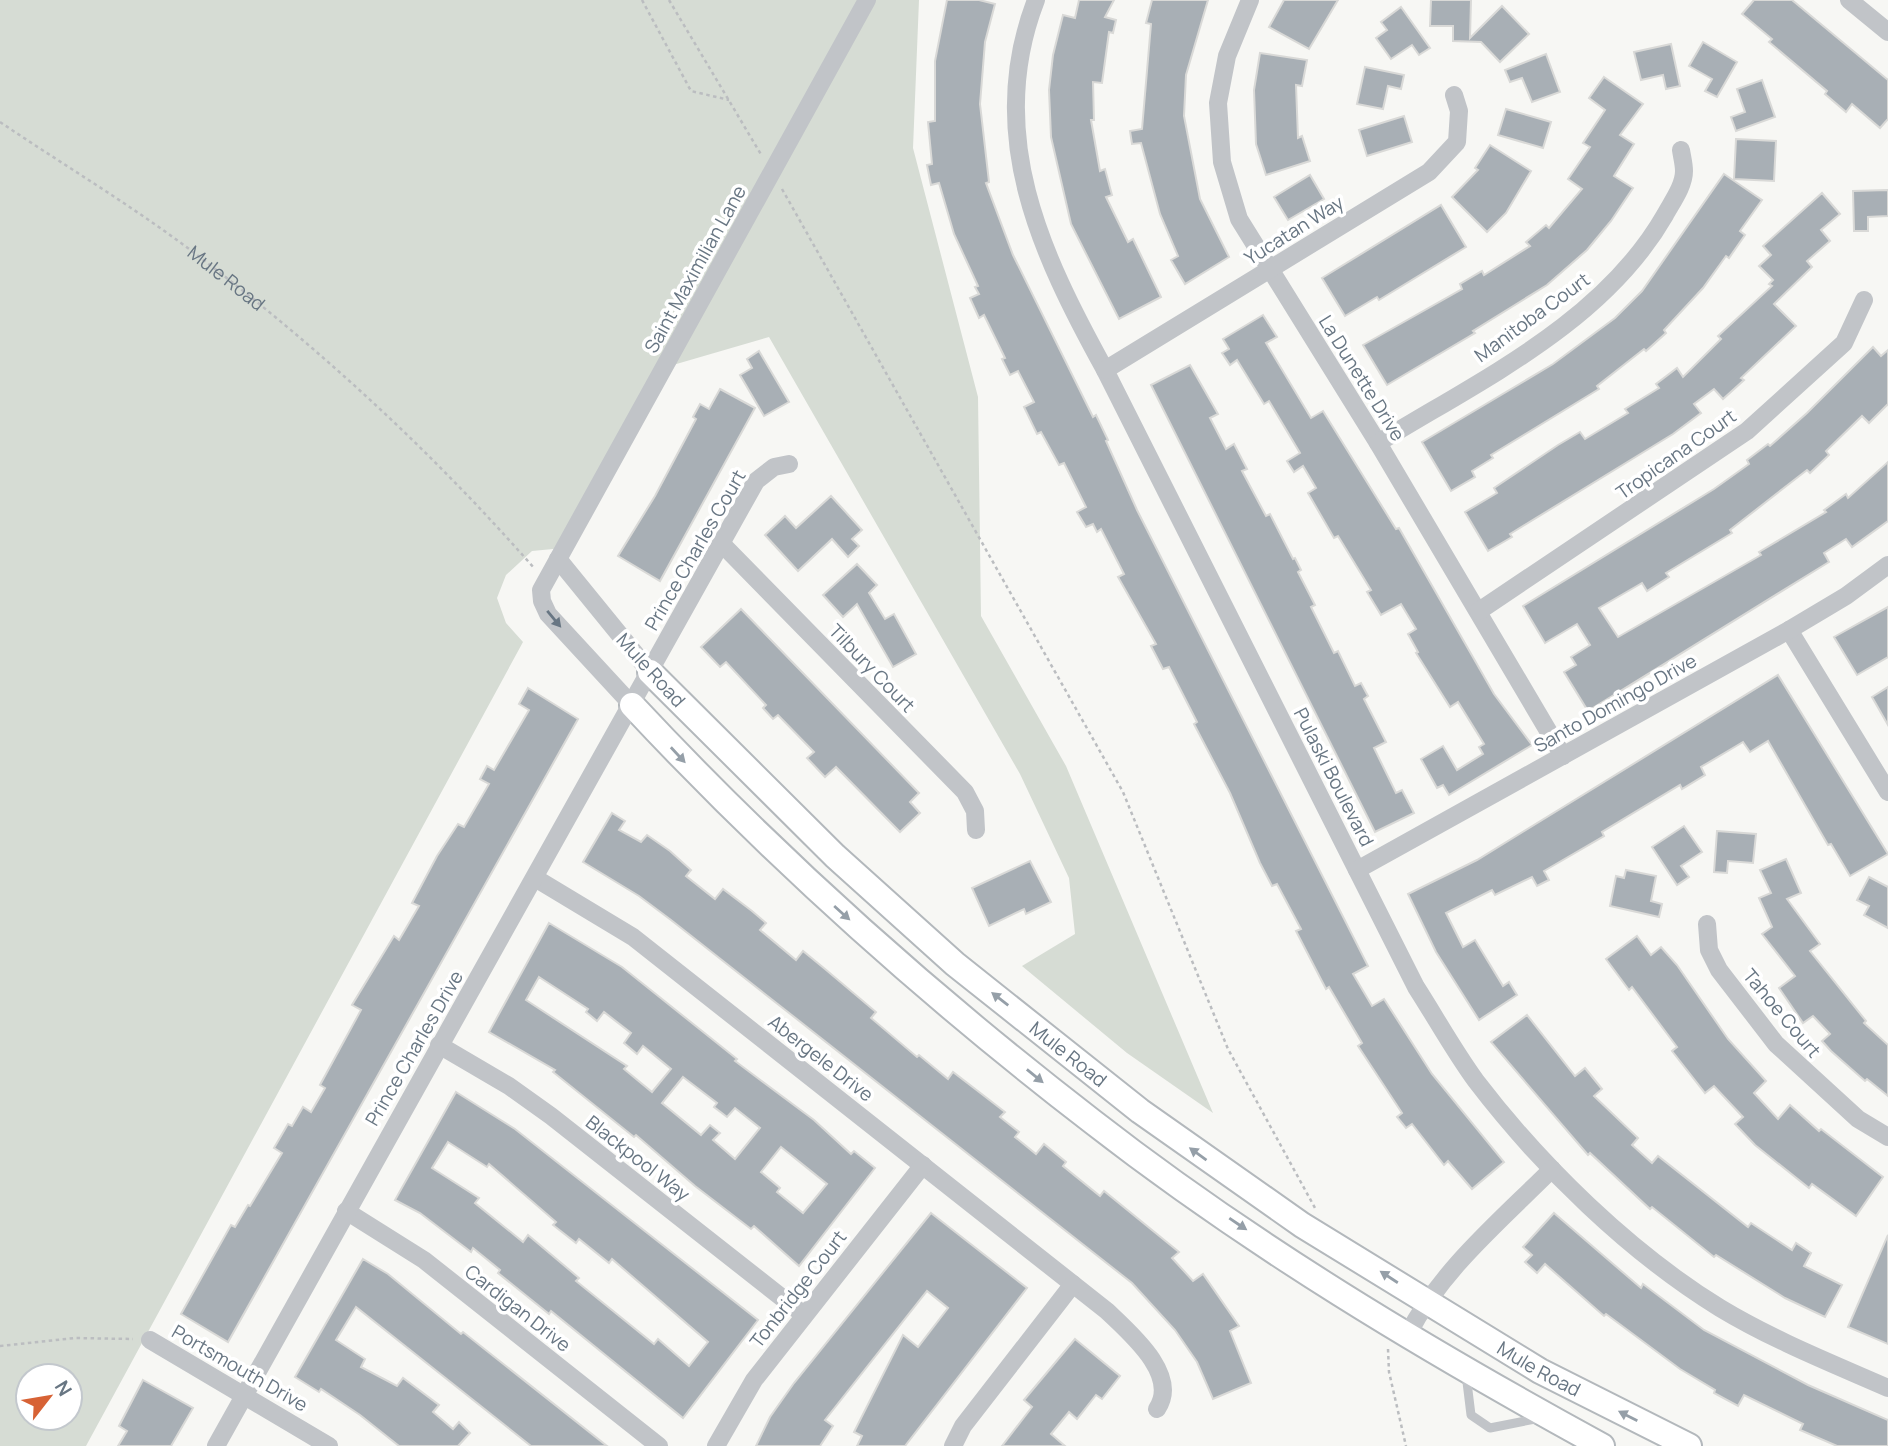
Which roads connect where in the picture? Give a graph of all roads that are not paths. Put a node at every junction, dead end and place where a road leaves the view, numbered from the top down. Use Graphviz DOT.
graph roads {
  1 [pos="867,0"];
  2 [pos="1036,0"];
  3 [pos="1250,0"];
  4 [pos="1849,0"];
  5 [pos="1888,32"];
  6 [pos="1454,95"];
  7 [pos="1681,150"];
  8 [pos="1270,270"];
  9 [pos="1864,300"];
  10 [pos="1105,370"];
  11 [pos="1377,443"];
  12 [pos="789,464"];
  13 [pos="721,543"];
  14 [pos="558,559"];
  15 [pos="1888,565"];
  16 [pos="1479,611"];
  17 [pos="1789,630"];
  18 [pos="650,672"];
  19 [pos="632,705"];
  20 [pos="1563,755"];
  21 [pos="1888,792"];
  22 [pos="976,830"];
  23 [pos="1357,870"];
  24 [pos="535,878"];
  25 [pos="1707,924"];
  26 [pos="439,1045"];
  27 [pos="1888,1137"];
  28 [pos="923,1165"];
  29 [pos="1552,1169"];
  30 [pos="346,1211"];
  31 [pos="1073,1284"];
  32 [pos="1426,1301"];
  33 [pos="804,1315"];
  34 [pos="1398,1328"];
  35 [pos="150,1340"];
  36 [pos="1466,1369"];
  37 [pos="1888,1388"];
  38 [pos="245,1394"];
  39 [pos="1157,1409"];
  40 [pos="1546,1416"];
  41 [pos="216,1446"];
  42 [pos="330,1446"];
  43 [pos="659,1446"];
  44 [pos="716,1446"];
  45 [pos="953,1446"];
  46 [pos="1602,1446"];
  47 [pos="1689,1446"];
  1 -- 14 [label="street, Saint Maximilian Lane"];
  2 -- 10 [label="street, Pulaski Boulevard"];
  3 -- 8 [label="street, La Dunette Drive"];
  4 -- 5 [label="street"];
  6 -- 8 [label="street, Yucatan Way"];
  7 -- 11 [label="street, Manitoba Court"];
  8 -- 10 [label="street, Yucatan Way"];
  8 -- 11 [label="street, La Dunette Drive"];
  9 -- 16 [label="street, Tropicana Court"];
  10 -- 23 [label="street, Pulaski Boulevard"];
  11 -- 16 [label="street, La Dunette Drive"];
  12 -- 13 [label="street, Prince Charles Court"];
  13 -- 18 [label="street, Prince Charles Court"];
  13 -- 22 [label="street, Tilbury Court"];
  14 -- 18 [label="street, Mule Road"];
  14 -- 19 [label="street, Mule Road, one-way"];
  15 -- 17 [label="street, Santo Domingo Drive"];
  16 -- 20 [label="street, La Dunette Drive"];
  17 -- 20 [label="street, Santo Domingo Drive"];
  17 -- 21 [label="street"];
  18 -- 19 [label="street, Prince Charles Drive"];
  32 -- 18 [label="main road, Mule Road, one-way"];
  19 -- 24 [label="street, Prince Charles Drive"];
  19 -- 34 [label="main road, Mule Road, one-way"];
  20 -- 23 [label="street, Santo Domingo Drive"];
  23 -- 29 [label="street, Pulaski Boulevard"];
  24 -- 26 [label="street, Prince Charles Drive"];
  24 -- 28 [label="street, Abergele Drive"];
  25 -- 27 [label="street, Tahoe Court"];
  26 -- 30 [label="street, Prince Charles Drive"];
  26 -- 33 [label="street, Blackpool Way"];
  28 -- 31 [label="street, Abergele Drive"];
  28 -- 33 [label="street, Tonbridge Court"];
  29 -- 32 [label="street"];
  29 -- 37 [label="street, Pulaski Boulevard"];
  30 -- 38 [label="street, Prince Charles Drive"];
  30 -- 43 [label="street, Cardigan Drive"];
  31 -- 39 [label="street, Abergele Drive"];
  31 -- 45 [label="street"];
  32 -- 34 [label="street"];
  47 -- 32 [label="main road, Mule Road, one-way"];
  33 -- 44 [label="street, Tonbridge Court"];
  34 -- 36 [label="main road, Mule Road"];
  35 -- 38 [label="street, Portsmouth Drive"];
  36 -- 40 [label="main road, Mule Road"];
  36 -- 40 [label="lane"];
  38 -- 41 [label="street, Prince Charles Drive"];
  38 -- 42 [label="street, Portsmouth Drive"];
  40 -- 46 [label="main road, Mule Road"];
}
